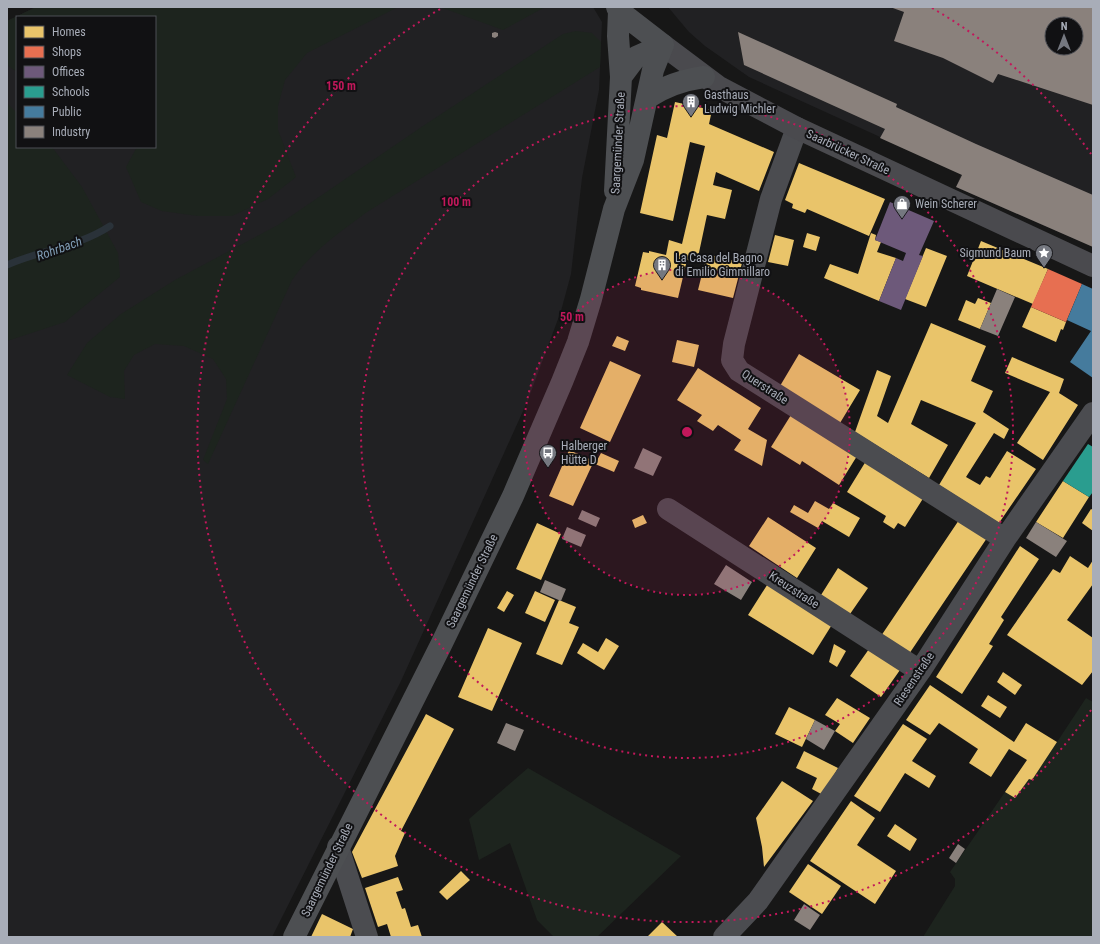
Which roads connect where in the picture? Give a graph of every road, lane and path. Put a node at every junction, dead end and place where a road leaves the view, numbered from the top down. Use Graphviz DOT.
graph roads {
  1 [pos="618,9"];
  2 [pos="663,45"];
  3 [pos="621,77"];
  4 [pos="704,77"];
  5 [pos="647,98"];
  6 [pos="797,128"];
  7 [pos="614,209"];
  8 [pos="1093,266"];
  9 [pos="1093,413"];
  10 [pos="668,509"];
  11 [pos="1005,539"];
  12 [pos="920,671"];
  13 [pos="338,847"];
  14 [pos="294,937"];
  15 [pos="367,937"];
  16 [pos="724,937"];
  1 -- 2 [label="main road, Saarbrücker Straße"];
  1 -- 3 [label="main road, Saarbrücker Straße"];
  2 -- 3 [label="main road"];
  2 -- 4 [label="main road, Saarbrücker Straße"];
  2 -- 5 [label="main road, Saargemünder Straße"];
  3 -- 7 [label="main road, Saargemünder Straße"];
  4 -- 5 [label="main road"];
  4 -- 6 [label="main road, Saarbrücker Straße"];
  5 -- 7 [label="main road, Saargemünder Straße"];
  6 -- 8 [label="main road, Saarbrücker Straße"];
  6 -- 11 [label="street, Querstraße"];
  7 -- 13 [label="main road, Saargemünder Straße"];
  9 -- 11 [label="street, Riesenstraße"];
  10 -- 12 [label="street, Kreuzstraße"];
  11 -- 12 [label="street, Riesenstraße"];
  12 -- 16 [label="street, Riesenstraße"];
  13 -- 14 [label="main road, Saargemünder Straße"];
  13 -- 15 [label="street"];
}
